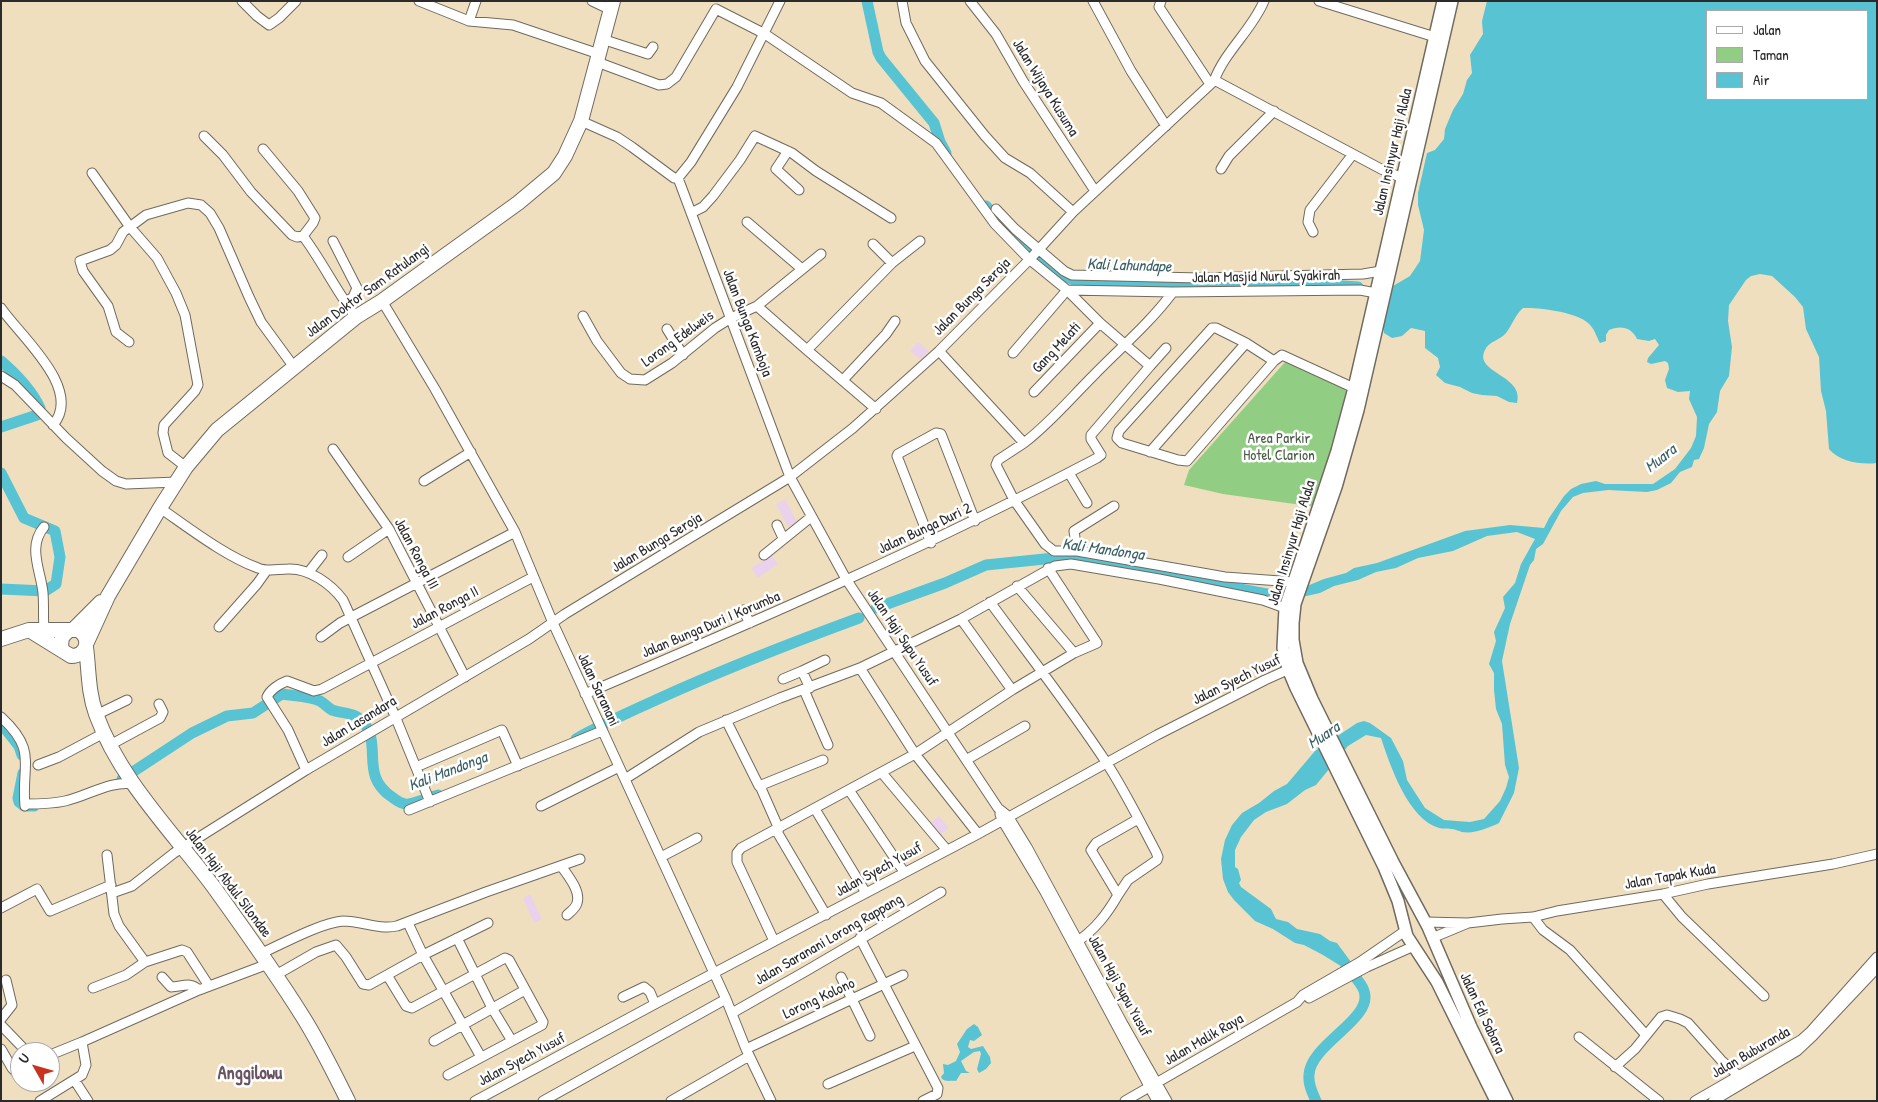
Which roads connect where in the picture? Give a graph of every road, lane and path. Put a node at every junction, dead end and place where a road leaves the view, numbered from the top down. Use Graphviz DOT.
graph roads {
  1 [pos="242,1"];
  2 [pos="296,1"];
  3 [pos="419,1"];
  4 [pos="476,1"];
  5 [pos="592,1"];
  6 [pos="780,1"];
  7 [pos="902,1"];
  8 [pos="970,1"];
  9 [pos="1093,1"];
  10 [pos="1161,1"];
  11 [pos="1264,1"];
  12 [pos="1319,1"];
  13 [pos="1443,1"];
  14 [pos="1452,1"];
  15 [pos="612,5"];
  16 [pos="717,5"];
  17 [pos="469,21"];
  18 [pos="765,34"];
  19 [pos="1435,37"];
  20 [pos="602,39"];
  21 [pos="653,47"];
  22 [pos="598,58"];
  23 [pos="1212,82"];
  24 [pos="1274,111"];
  25 [pos="581,121"];
  26 [pos="1166,126"];
  27 [pos="204,136"];
  28 [pos="263,149"];
  29 [pos="788,151"];
  30 [pos="1353,154"];
  31 [pos="1221,169"];
  32 [pos="92,173"];
  33 [pos="678,178"];
  34 [pos="1406,180"];
  35 [pos="799,190"];
  36 [pos="1095,191"];
  37 [pos="996,208"];
  38 [pos="1073,212"];
  39 [pos="691,213"];
  40 [pos="891,218"];
  41 [pos="747,222"];
  42 [pos="130,227"];
  43 [pos="1313,232"];
  44 [pos="302,236"];
  45 [pos="333,241"];
  46 [pos="920,241"];
  47 [pos="873,244"];
  48 [pos="1038,249"];
  49 [pos="821,254"];
  50 [pos="1030,258"];
  51 [pos="892,263"];
  52 [pos="802,269"];
  53 [pos="1383,275"];
  54 [pos="1094,276"];
  55 [pos="1094,288"];
  56 [pos="1072,292"];
  57 [pos="1172,292"];
  58 [pos="1379,293"];
  59 [pos="382,301"];
  60 [pos="345,303"];
  61 [pos="757,306"];
  62 [pos="1,308"];
  63 [pos="583,316"];
  64 [pos="356,317"];
  65 [pos="731,318"];
  66 [pos="895,321"];
  67 [pos="1100,323"];
  68 [pos="667,329"];
  69 [pos="129,342"];
  70 [pos="1246,342"];
  71 [pos="1125,345"];
  72 [pos="1166,348"];
  73 [pos="807,350"];
  74 [pos="939,351"];
  75 [pos="1013,353"];
  76 [pos="683,355"];
  77 [pos="1274,362"];
  78 [pos="1150,366"];
  79 [pos="294,367"];
  80 [pos="1,376"];
  81 [pos="842,380"];
  82 [pos="1354,388"];
  83 [pos="1034,392"];
  84 [pos="876,409"];
  85 [pos="50,422"];
  86 [pos="1024,442"];
  87 [pos="333,449"];
  88 [pos="471,452"];
  89 [pos="1150,452"];
  90 [pos="186,468"];
  91 [pos="1069,473"];
  92 [pos="790,477"];
  93 [pos="424,481"];
  94 [pos="177,482"];
  95 [pos="1014,500"];
  96 [pos="1087,503"];
  97 [pos="1114,506"];
  98 [pos="160,508"];
  99 [pos="811,517"];
  100 [pos="975,521"];
  101 [pos="777,525"];
  102 [pos="44,527"];
  103 [pos="388,529"];
  104 [pos="514,532"];
  105 [pos="783,538"];
  106 [pos="930,542"];
  107 [pos="1077,551"];
  108 [pos="322,555"];
  109 [pos="764,555"];
  110 [pos="348,557"];
  111 [pos="1048,568"];
  112 [pos="267,570"];
  113 [pos="308,573"];
  114 [pos="533,577"];
  115 [pos="846,579"];
  116 [pos="1297,582"];
  117 [pos="416,584"];
  118 [pos="1017,586"];
  119 [pos="108,596"];
  120 [pos="990,602"];
  121 [pos="1289,606"];
  122 [pos="743,610"];
  123 [pos="350,619"];
  124 [pos="960,619"];
  125 [pos="553,623"];
  126 [pos="750,623"];
  127 [pos="219,627"];
  128 [pos="438,627"];
  129 [pos="36,629"];
  130 [pos="71,630"];
  131 [pos="321,637"];
  132 [pos="1,639"];
  133 [pos="86,644"];
  134 [pos="894,651"];
  135 [pos="65,653"];
  136 [pos="1074,653"];
  137 [pos="825,660"];
  138 [pos="370,663"];
  139 [pos="860,668"];
  140 [pos="1293,668"];
  141 [pos="802,671"];
  142 [pos="1042,672"];
  143 [pos="465,677"];
  144 [pos="783,679"];
  145 [pos="88,682"];
  146 [pos="807,689"];
  147 [pos="1012,690"];
  148 [pos="585,694"];
  149 [pos="127,700"];
  150 [pos="159,704"];
  151 [pos="96,715"];
  152 [pos="395,716"];
  153 [pos="1,717"];
  154 [pos="726,720"];
  155 [pos="1025,726"];
  156 [pos="601,729"];
  157 [pos="948,732"];
  158 [pos="107,739"];
  159 [pos="828,745"];
  160 [pos="915,754"];
  161 [pos="823,760"];
  162 [pos="966,760"];
  163 [pos="517,762"];
  164 [pos="1107,764"];
  165 [pos="38,765"];
  166 [pos="416,767"];
  167 [pos="619,767"];
  168 [pos="306,770"];
  169 [pos="1343,772"];
  170 [pos="882,773"];
  171 [pos="130,778"];
  172 [pos="625,779"];
  173 [pos="760,786"];
  174 [pos="849,790"];
  175 [pos="430,802"];
  176 [pos="541,806"];
  177 [pos="815,809"];
  178 [pos="408,810"];
  179 [pos="1005,818"];
  180 [pos="1138,819"];
  181 [pos="777,829"];
  182 [pos="978,834"];
  183 [pos="697,838"];
  184 [pos="182,848"];
  185 [pos="946,849"];
  186 [pos="1877,854"];
  187 [pos="106,855"];
  188 [pos="661,857"];
  189 [pos="580,859"];
  190 [pos="562,867"];
  191 [pos="904,872"];
  192 [pos="111,889"];
  193 [pos="941,892"];
  194 [pos="866,893"];
  195 [pos="1663,894"];
  196 [pos="1118,895"];
  197 [pos="1,908"];
  198 [pos="566,915"];
  199 [pos="826,915"];
  200 [pos="1533,917"];
  201 [pos="1424,922"];
  202 [pos="408,923"];
  203 [pos="488,923"];
  204 [pos="1468,924"];
  205 [pos="1405,931"];
  206 [pos="456,938"];
  207 [pos="860,938"];
  208 [pos="774,941"];
  209 [pos="1076,942"];
  210 [pos="1434,942"];
  211 [pos="1416,950"];
  212 [pos="423,954"];
  213 [pos="1877,957"];
  214 [pos="145,962"];
  215 [pos="268,964"];
  216 [pos="1361,965"];
  217 [pos="1877,968"];
  218 [pos="714,973"];
  219 [pos="474,974"];
  220 [pos="387,975"];
  221 [pos="903,975"];
  222 [pos="162,977"];
  223 [pos="842,978"];
  224 [pos="6,980"];
  225 [pos="883,984"];
  226 [pos="209,986"];
  227 [pos="92,988"];
  228 [pos="199,990"];
  229 [pos="525,990"];
  230 [pos="443,991"];
  231 [pos="1764,996"];
  232 [pos="623,997"];
  233 [pos="726,999"];
  234 [pos="851,999"];
  235 [pos="654,1004"];
  236 [pos="492,1008"];
  237 [pos="732,1012"];
  238 [pos="1,1019"];
  239 [pos="461,1024"];
  240 [pos="1,1025"];
  241 [pos="4,1035"];
  242 [pos="1646,1035"];
  243 [pos="870,1036"];
  244 [pos="1579,1037"];
  245 [pos="434,1041"];
  246 [pos="512,1041"];
  247 [pos="18,1042"];
  248 [pos="82,1042"];
  249 [pos="916,1046"];
  250 [pos="1,1049"];
  251 [pos="60,1051"];
  252 [pos="748,1053"];
  253 [pos="481,1057"];
  254 [pos="10,1065"];
  255 [pos="1615,1067"];
  256 [pos="448,1075"];
  257 [pos="1739,1076"];
  258 [pos="75,1081"];
  259 [pos="828,1084"];
  260 [pos="1153,1085"];
  261 [pos="1726,1098"];
  262 [pos="40,1101"];
  263 [pos="88,1101"];
  264 [pos="348,1101"];
  265 [pos="475,1101"];
  266 [pos="544,1101"];
  267 [pos="671,1101"];
  268 [pos="771,1101"];
  269 [pos="923,1101"];
  270 [pos="1125,1101"];
  271 [pos="1157,1101"];
  272 [pos="1167,1101"];
  273 [pos="1496,1101"];
  274 [pos="1507,1101"];
  275 [pos="1659,1101"];
  276 [pos="1695,1101"];
  277 [pos="1713,1101"];
  1 -- 2 [label="street"];
  3 -- 17 [label="street"];
  4 -- 17 [label="street"];
  5 -- 15 [label="street"];
  6 -- 18 [label="street"];
  7 -- 38 [label="street"];
  8 -- 36 [label="street, Jalan Wijaya Kusuma"];
  9 -- 26 [label="street"];
  10 -- 23 [label="street"];
  11 -- 23 [label="street, Jalan Bunga Seroja"];
  12 -- 19 [label="street"];
  13 -- 19 [label="main road, Jalan Insinyur Haji Alala"];
  14 -- 34 [label="main road, Jalan Insinyur Haji Alala"];
  15 -- 20 [label="highway, Jalan Doktor Sam Ratulangi"];
  16 -- 18 [label="street"];
  16 -- 22 [label="street"];
  17 -- 22 [label="street"];
  18 -- 33 [label="street"];
  18 -- 50 [label="street"];
  19 -- 34 [label="main road, Jalan Insinyur Haji Alala"];
  20 -- 21 [label="street"];
  20 -- 22 [label="highway, Jalan Doktor Sam Ratulangi"];
  22 -- 25 [label="highway, Jalan Doktor Sam Ratulangi"];
  23 -- 24 [label="street"];
  23 -- 26 [label="street, Jalan Bunga Seroja"];
  24 -- 30 [label="street"];
  24 -- 31 [label="street"];
  25 -- 33 [label="street"];
  25 -- 59 [label="highway, Jalan Doktor Sam Ratulangi"];
  26 -- 36 [label="street, Jalan Bunga Seroja"];
  27 -- 44 [label="street"];
  28 -- 44 [label="street"];
  29 -- 35 [label="street"];
  29 -- 39 [label="street"];
  29 -- 40 [label="street"];
  30 -- 34 [label="street"];
  30 -- 43 [label="street"];
  32 -- 42 [label="street"];
  33 -- 39 [label="street, Jalan Bunga Kamboja"];
  34 -- 53 [label="main road, Jalan Insinyur Haji Alala"];
  36 -- 38 [label="street, Jalan Bunga Seroja"];
  37 -- 48 [label="street"];
  38 -- 48 [label="street, Jalan Bunga Seroja"];
  39 -- 65 [label="street, Jalan Bunga Kamboja"];
  41 -- 52 [label="street"];
  42 -- 69 [label="street"];
  42 -- 79 [label="street"];
  42 -- 90 [label="street"];
  44 -- 60 [label="street"];
  45 -- 60 [label="street"];
  46 -- 51 [label="street"];
  47 -- 51 [label="street"];
  48 -- 50 [label="street, Jalan Bunga Seroja"];
  48 -- 54 [label="street"];
  49 -- 52 [label="street, Lorong Edelweis"];
  50 -- 56 [label="street"];
  50 -- 74 [label="street, Jalan Bunga Seroja"];
  51 -- 73 [label="street"];
  52 -- 61 [label="street, Lorong Edelweis"];
  53 -- 54 [label="street"];
  53 -- 58 [label="main road, Jalan Insinyur Haji Alala"];
  54 -- 55 [label="street"];
  55 -- 56 [label="street, Jalan Masjid Nurul Syakirah"];
  55 -- 57 [label="street, Jalan Masjid Nurul Syakirah"];
  56 -- 67 [label="street"];
  56 -- 75 [label="street"];
  57 -- 58 [label="street, Jalan Masjid Nurul Syakirah"];
  57 -- 71 [label="street"];
  58 -- 82 [label="main road, Jalan Insinyur Haji Alala"];
  58 -- 116 [label="main road, Jalan Insinyur Haji Alala"];
  59 -- 64 [label="highway, Jalan Doktor Sam Ratulangi"];
  59 -- 88 [label="street, Jalan Saranani"];
  60 -- 64 [label="street"];
  61 -- 65 [label="street, Lorong Edelweis"];
  61 -- 73 [label="street"];
  62 -- 85 [label="street"];
  63 -- 76 [label="street, Lorong Edelweis"];
  64 -- 79 [label="highway, Jalan Doktor Sam Ratulangi"];
  65 -- 76 [label="street, Lorong Edelweis"];
  65 -- 92 [label="street, Jalan Bunga Kamboja"];
  66 -- 81 [label="street"];
  67 -- 71 [label="street"];
  67 -- 83 [label="street, Gang Melati"];
  68 -- 76 [label="street"];
  70 -- 77 [label="street"];
  70 -- 89 [label="street"];
  70 -- 89 [label="street"];
  71 -- 78 [label="street"];
  71 -- 86 [label="street"];
  72 -- 78 [label="street"];
  73 -- 81 [label="street"];
  74 -- 84 [label="street, Jalan Bunga Seroja"];
  74 -- 86 [label="street"];
  77 -- 82 [label="street"];
  77 -- 89 [label="street"];
  78 -- 91 [label="street, Jalan Bunga Duri 2"];
  79 -- 90 [label="highway, Jalan Doktor Sam Ratulangi"];
  80 -- 85 [label="street"];
  81 -- 84 [label="street"];
  82 -- 116 [label="main road, Jalan Insinyur Haji Alala"];
  84 -- 92 [label="street, Jalan Bunga Seroja"];
  85 -- 94 [label="street"];
  86 -- 95 [label="street"];
  87 -- 103 [label="street, Jalan Ronga III"];
  88 -- 93 [label="street"];
  88 -- 104 [label="street, Jalan Saranani"];
  90 -- 94 [label="highway, Jalan Doktor Sam Ratulangi"];
  91 -- 95 [label="street, Jalan Bunga Duri 2"];
  91 -- 96 [label="street"];
  92 -- 99 [label="street, Jalan Haji Supu Yusuf"];
  92 -- 125 [label="street, Jalan Bunga Seroja"];
  94 -- 98 [label="highway, Jalan Doktor Sam Ratulangi"];
  95 -- 100 [label="street, Jalan Bunga Duri 2"];
  95 -- 107 [label="street"];
  97 -- 107 [label="street"];
  98 -- 112 [label="street"];
  98 -- 119 [label="highway, Jalan Doktor Sam Ratulangi"];
  99 -- 105 [label="street"];
  99 -- 115 [label="street, Jalan Haji Supu Yusuf"];
  100 -- 106 [label="street, Jalan Bunga Duri 2"];
  100 -- 106 [label="street"];
  101 -- 105 [label="street"];
  102 -- 129 [label="street"];
  103 -- 110 [label="street"];
  103 -- 117 [label="street, Jalan Ronga III"];
  104 -- 114 [label="street, Jalan Saranani"];
  104 -- 117 [label="street"];
  105 -- 109 [label="street"];
  106 -- 115 [label="street, Jalan Bunga Duri 2"];
  107 -- 116 [label="street"];
  108 -- 113 [label="street"];
  111 -- 118 [label="street"];
  111 -- 121 [label="street"];
  111 -- 136 [label="street"];
  112 -- 113 [label="street"];
  112 -- 127 [label="street"];
  113 -- 123 [label="street"];
  114 -- 125 [label="street, Jalan Saranani"];
  114 -- 128 [label="street, Jalan Ronga II"];
  115 -- 126 [label="street, Jalan Bunga Duri I Korumba"];
  115 -- 134 [label="street, Jalan Haji Supu Yusuf"];
  116 -- 121 [label="main road, Jalan Insinyur Haji Alala"];
  117 -- 123 [label="street"];
  117 -- 128 [label="street, Jalan Ronga III"];
  118 -- 120 [label="street"];
  118 -- 136 [label="street"];
  119 -- 130 [label="highway, Jalan Doktor Sam Ratulangi"];
  119 -- 133 [label="highway, Jalan Doktor Sam Ratulangi"];
  120 -- 124 [label="street"];
  120 -- 142 [label="street"];
  121 -- 140 [label="main road, Jalan Insinyur Haji Alala"];
  122 -- 126 [label="street"];
  123 -- 131 [label="street"];
  123 -- 138 [label="street"];
  124 -- 134 [label="street"];
  124 -- 147 [label="street"];
  125 -- 143 [label="street, Jalan Lasandara"];
  125 -- 148 [label="street, Jalan Saranani"];
  126 -- 148 [label="street, Jalan Bunga Duri I Korumba"];
  128 -- 138 [label="street, Jalan Ronga II"];
  128 -- 143 [label="street, Jalan Ronga III"];
  129 -- 130 [label="highway"];
  129 -- 132 [label="highway"];
  129 -- 135 [label="highway"];
  130 -- 133 [label="highway"];
  130 -- 135 [label="highway"];
  133 -- 135 [label="highway"];
  133 -- 145 [label="highway"];
  134 -- 139 [label="street"];
  134 -- 157 [label="street, Jalan Haji Supu Yusuf"];
  135 -- 145 [label="highway"];
  136 -- 142 [label="street"];
  137 -- 141 [label="street"];
  138 -- 152 [label="street"];
  138 -- 168 [label="street, Jalan Ronga II"];
  139 -- 146 [label="street"];
  139 -- 160 [label="street"];
  140 -- 164 [label="street, Jalan Syech Yusuf"];
  140 -- 169 [label="main road, Jalan Insinyur Haji Alala"];
  141 -- 144 [label="street"];
  141 -- 146 [label="street"];
  142 -- 147 [label="street"];
  142 -- 164 [label="street"];
  143 -- 152 [label="street, Jalan Lasandara"];
  145 -- 151 [label="highway, Jalan Haji Abdul Silondae"];
  146 -- 154 [label="street"];
  146 -- 159 [label="street"];
  147 -- 157 [label="street"];
  148 -- 156 [label="street, Jalan Saranani"];
  149 -- 151 [label="street"];
  150 -- 158 [label="street"];
  151 -- 158 [label="highway, Jalan Haji Abdul Silondae"];
  152 -- 166 [label="street"];
  152 -- 168 [label="street, Jalan Lasandara"];
  153 -- 171 [label="street"];
  154 -- 172 [label="street"];
  154 -- 173 [label="street"];
  155 -- 162 [label="street"];
  156 -- 163 [label="street"];
  156 -- 167 [label="street, Jalan Saranani"];
  157 -- 160 [label="street"];
  157 -- 162 [label="street, Jalan Haji Supu Yusuf"];
  158 -- 165 [label="street"];
  158 -- 171 [label="highway, Jalan Haji Abdul Silondae"];
  160 -- 170 [label="street"];
  160 -- 182 [label="street"];
  161 -- 173 [label="street"];
  162 -- 179 [label="street, Jalan Haji Supu Yusuf"];
  163 -- 166 [label="street"];
  163 -- 175 [label="street"];
  164 -- 179 [label="street, Jalan Syech Yusuf"];
  164 -- 180 [label="street"];
  166 -- 175 [label="street"];
  167 -- 172 [label="street, Jalan Saranani"];
  167 -- 176 [label="street"];
  168 -- 184 [label="street, Jalan Lasandara"];
  169 -- 201 [label="main road, Jalan Insinyur Haji Alala"];
  169 -- 205 [label="main road, Jalan Insinyur Haji Alala"];
  170 -- 174 [label="street"];
  170 -- 185 [label="street"];
  171 -- 184 [label="highway, Jalan Haji Abdul Silondae"];
  172 -- 188 [label="street, Jalan Saranani"];
  173 -- 181 [label="street"];
  174 -- 177 [label="street"];
  174 -- 191 [label="street"];
  175 -- 178 [label="street"];
  177 -- 181 [label="street"];
  177 -- 194 [label="street"];
  179 -- 182 [label="street, Jalan Syech Yusuf"];
  179 -- 209 [label="street, Jalan Haji Supu Yusuf"];
  180 -- 196 [label="street"];
  180 -- 196 [label="street"];
  181 -- 199 [label="street"];
  181 -- 208 [label="street"];
  182 -- 185 [label="street, Jalan Syech Yusuf"];
  183 -- 188 [label="street"];
  184 -- 192 [label="street, Jalan Lasandara"];
  184 -- 215 [label="highway, Jalan Haji Abdul Silondae"];
  185 -- 191 [label="street, Jalan Syech Yusuf"];
  186 -- 195 [label="street, Jalan Tapak Kuda"];
  187 -- 192 [label="street"];
  188 -- 218 [label="street, Jalan Saranani"];
  189 -- 190 [label="street"];
  190 -- 198 [label="street"];
  190 -- 202 [label="street"];
  191 -- 194 [label="street, Jalan Syech Yusuf"];
  192 -- 197 [label="street, Jalan Lasandara"];
  192 -- 214 [label="street"];
  193 -- 207 [label="street, Jalan Saranani Lorong Rappang"];
  194 -- 199 [label="street, Jalan Syech Yusuf"];
  195 -- 200 [label="street, Jalan Tapak Kuda"];
  195 -- 231 [label="street"];
  196 -- 209 [label="street"];
  199 -- 208 [label="street, Jalan Syech Yusuf"];
  200 -- 204 [label="street, Jalan Tapak Kuda"];
  200 -- 242 [label="street"];
  201 -- 204 [label="street, Jalan Tapak Kuda"];
  201 -- 205 [label="main road"];
  201 -- 210 [label="main road, Jalan Edi Sabara"];
  202 -- 212 [label="street"];
  202 -- 215 [label="street"];
  203 -- 206 [label="street"];
  204 -- 210 [label="street, Jalan Tapak Kuda"];
  205 -- 211 [label="main road, Jalan Edi Sabara"];
  205 -- 216 [label="street"];
  206 -- 212 [label="street"];
  206 -- 219 [label="street"];
  207 -- 225 [label="street"];
  207 -- 237 [label="street, Jalan Saranani Lorong Rappang"];
  208 -- 218 [label="street, Jalan Syech Yusuf"];
  209 -- 260 [label="street, Jalan Haji Supu Yusuf"];
  210 -- 211 [label="main road"];
  210 -- 274 [label="main road, Jalan Edi Sabara"];
  211 -- 216 [label="street"];
  211 -- 273 [label="main road, Jalan Edi Sabara"];
  212 -- 220 [label="street"];
  212 -- 230 [label="street"];
  213 -- 257 [label="street, Jalan Buburanda"];
  214 -- 226 [label="street"];
  214 -- 227 [label="street"];
  215 -- 220 [label="street"];
  215 -- 226 [label="street"];
  215 -- 264 [label="highway, Jalan Haji Abdul Silondae"];
  216 -- 260 [label="street, Jalan Malik Raya"];
  217 -- 261 [label="street, Jalan Buburanda"];
  218 -- 233 [label="street, Jalan Saranani"];
  218 -- 235 [label="street, Jalan Syech Yusuf"];
  219 -- 229 [label="street"];
  219 -- 230 [label="street"];
  219 -- 236 [label="street"];
  220 -- 230 [label="street"];
  221 -- 225 [label="street, Lorong Kolono"];
  222 -- 228 [label="street"];
  223 -- 234 [label="street"];
  224 -- 238 [label="street"];
  225 -- 234 [label="street, Lorong Kolono"];
  225 -- 249 [label="street"];
  226 -- 228 [label="street"];
  228 -- 248 [label="street"];
  229 -- 236 [label="street"];
  229 -- 246 [label="street"];
  230 -- 239 [label="street"];
  232 -- 235 [label="street"];
  233 -- 237 [label="street, Jalan Saranani"];
  233 -- 266 [label="street"];
  234 -- 243 [label="street"];
  234 -- 252 [label="street, Lorong Kolono"];
  235 -- 265 [label="street, Jalan Syech Yusuf"];
  236 -- 239 [label="street"];
  236 -- 246 [label="street"];
  237 -- 252 [label="street, Jalan Saranani"];
  239 -- 245 [label="street"];
  239 -- 253 [label="street"];
  240 -- 241 [label="street"];
  241 -- 247 [label="street"];
  242 -- 255 [label="street"];
  242 -- 257 [label="street"];
  244 -- 255 [label="street"];
  246 -- 253 [label="street"];
  248 -- 251 [label="street"];
  248 -- 258 [label="street"];
  249 -- 259 [label="street"];
  249 -- 269 [label="street"];
  250 -- 254 [label="street"];
  252 -- 267 [label="street, Lorong Kolono"];
  252 -- 268 [label="street, Jalan Saranani"];
  253 -- 256 [label="street"];
  255 -- 275 [label="street"];
  257 -- 276 [label="street, Jalan Buburanda"];
  258 -- 262 [label="street"];
  258 -- 263 [label="street"];
  260 -- 270 [label="street, Jalan Malik Raya"];
  260 -- 271 [label="street, Jalan Haji Supu Yusuf"];
  260 -- 272 [label="street, Jalan Haji Supu Yusuf"];
  261 -- 277 [label="street, Jalan Buburanda"];
}
